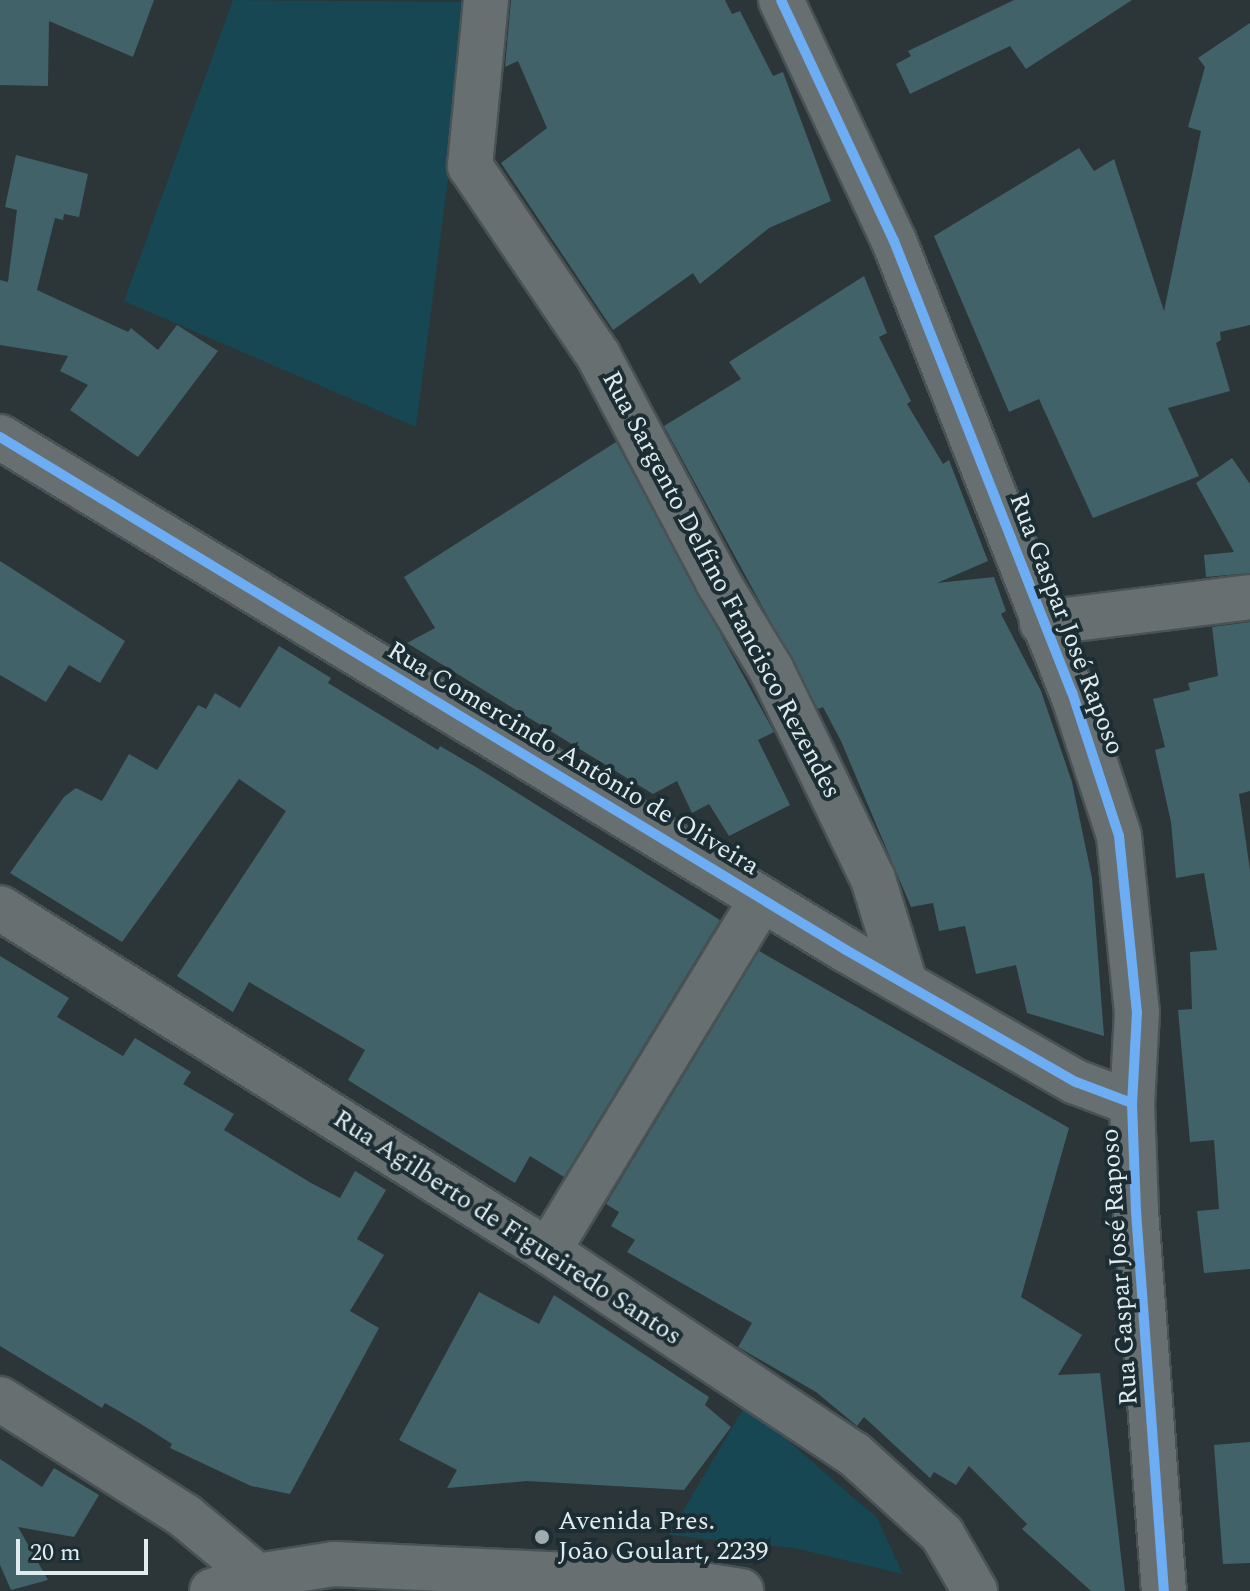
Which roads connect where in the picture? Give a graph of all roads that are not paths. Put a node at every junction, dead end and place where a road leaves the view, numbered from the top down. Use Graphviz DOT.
graph roads {
  1 [pos="486,0"];
  2 [pos="781,0"];
  3 [pos="0,437"];
  4 [pos="1250,597"];
  5 [pos="1042,623"];
  6 [pos="761,900"];
  7 [pos="0,908"];
  8 [pos="904,980"];
  9 [pos="1132,1103"];
  10 [pos="548,1251"];
  11 [pos="0,1399"];
  12 [pos="257,1576"];
  13 [pos="403,1578"];
  14 [pos="666,1586"];
  15 [pos="212,1591"];
  16 [pos="741,1591"];
  17 [pos="975,1591"];
  18 [pos="1164,1591"];
  1 -- 8 [label="street, Rua Sargento Delfino Francisco Rezendes"];
  2 -- 5 [label="street, Rua Gaspar José Raposo"];
  3 -- 6 [label="street, Rua Comercindo Antônio de Oliveira"];
  4 -- 5 [label="street"];
  5 -- 9 [label="street, Rua Gaspar José Raposo"];
  6 -- 8 [label="street, Rua Comercindo Antônio de Oliveira"];
  6 -- 10 [label="street"];
  7 -- 10 [label="street, Rua Agilberto de Figueiredo Santos"];
  8 -- 9 [label="street, Rua Comercindo Antônio de Oliveira"];
  9 -- 18 [label="street, Rua Gaspar José Raposo"];
  10 -- 17 [label="street, Rua Agilberto de Figueiredo Santos"];
  11 -- 12 [label="street"];
  12 -- 13 [label="street"];
  12 -- 15 [label="street"];
  13 -- 14 [label="street"];
  14 -- 16 [label="street"];
}
